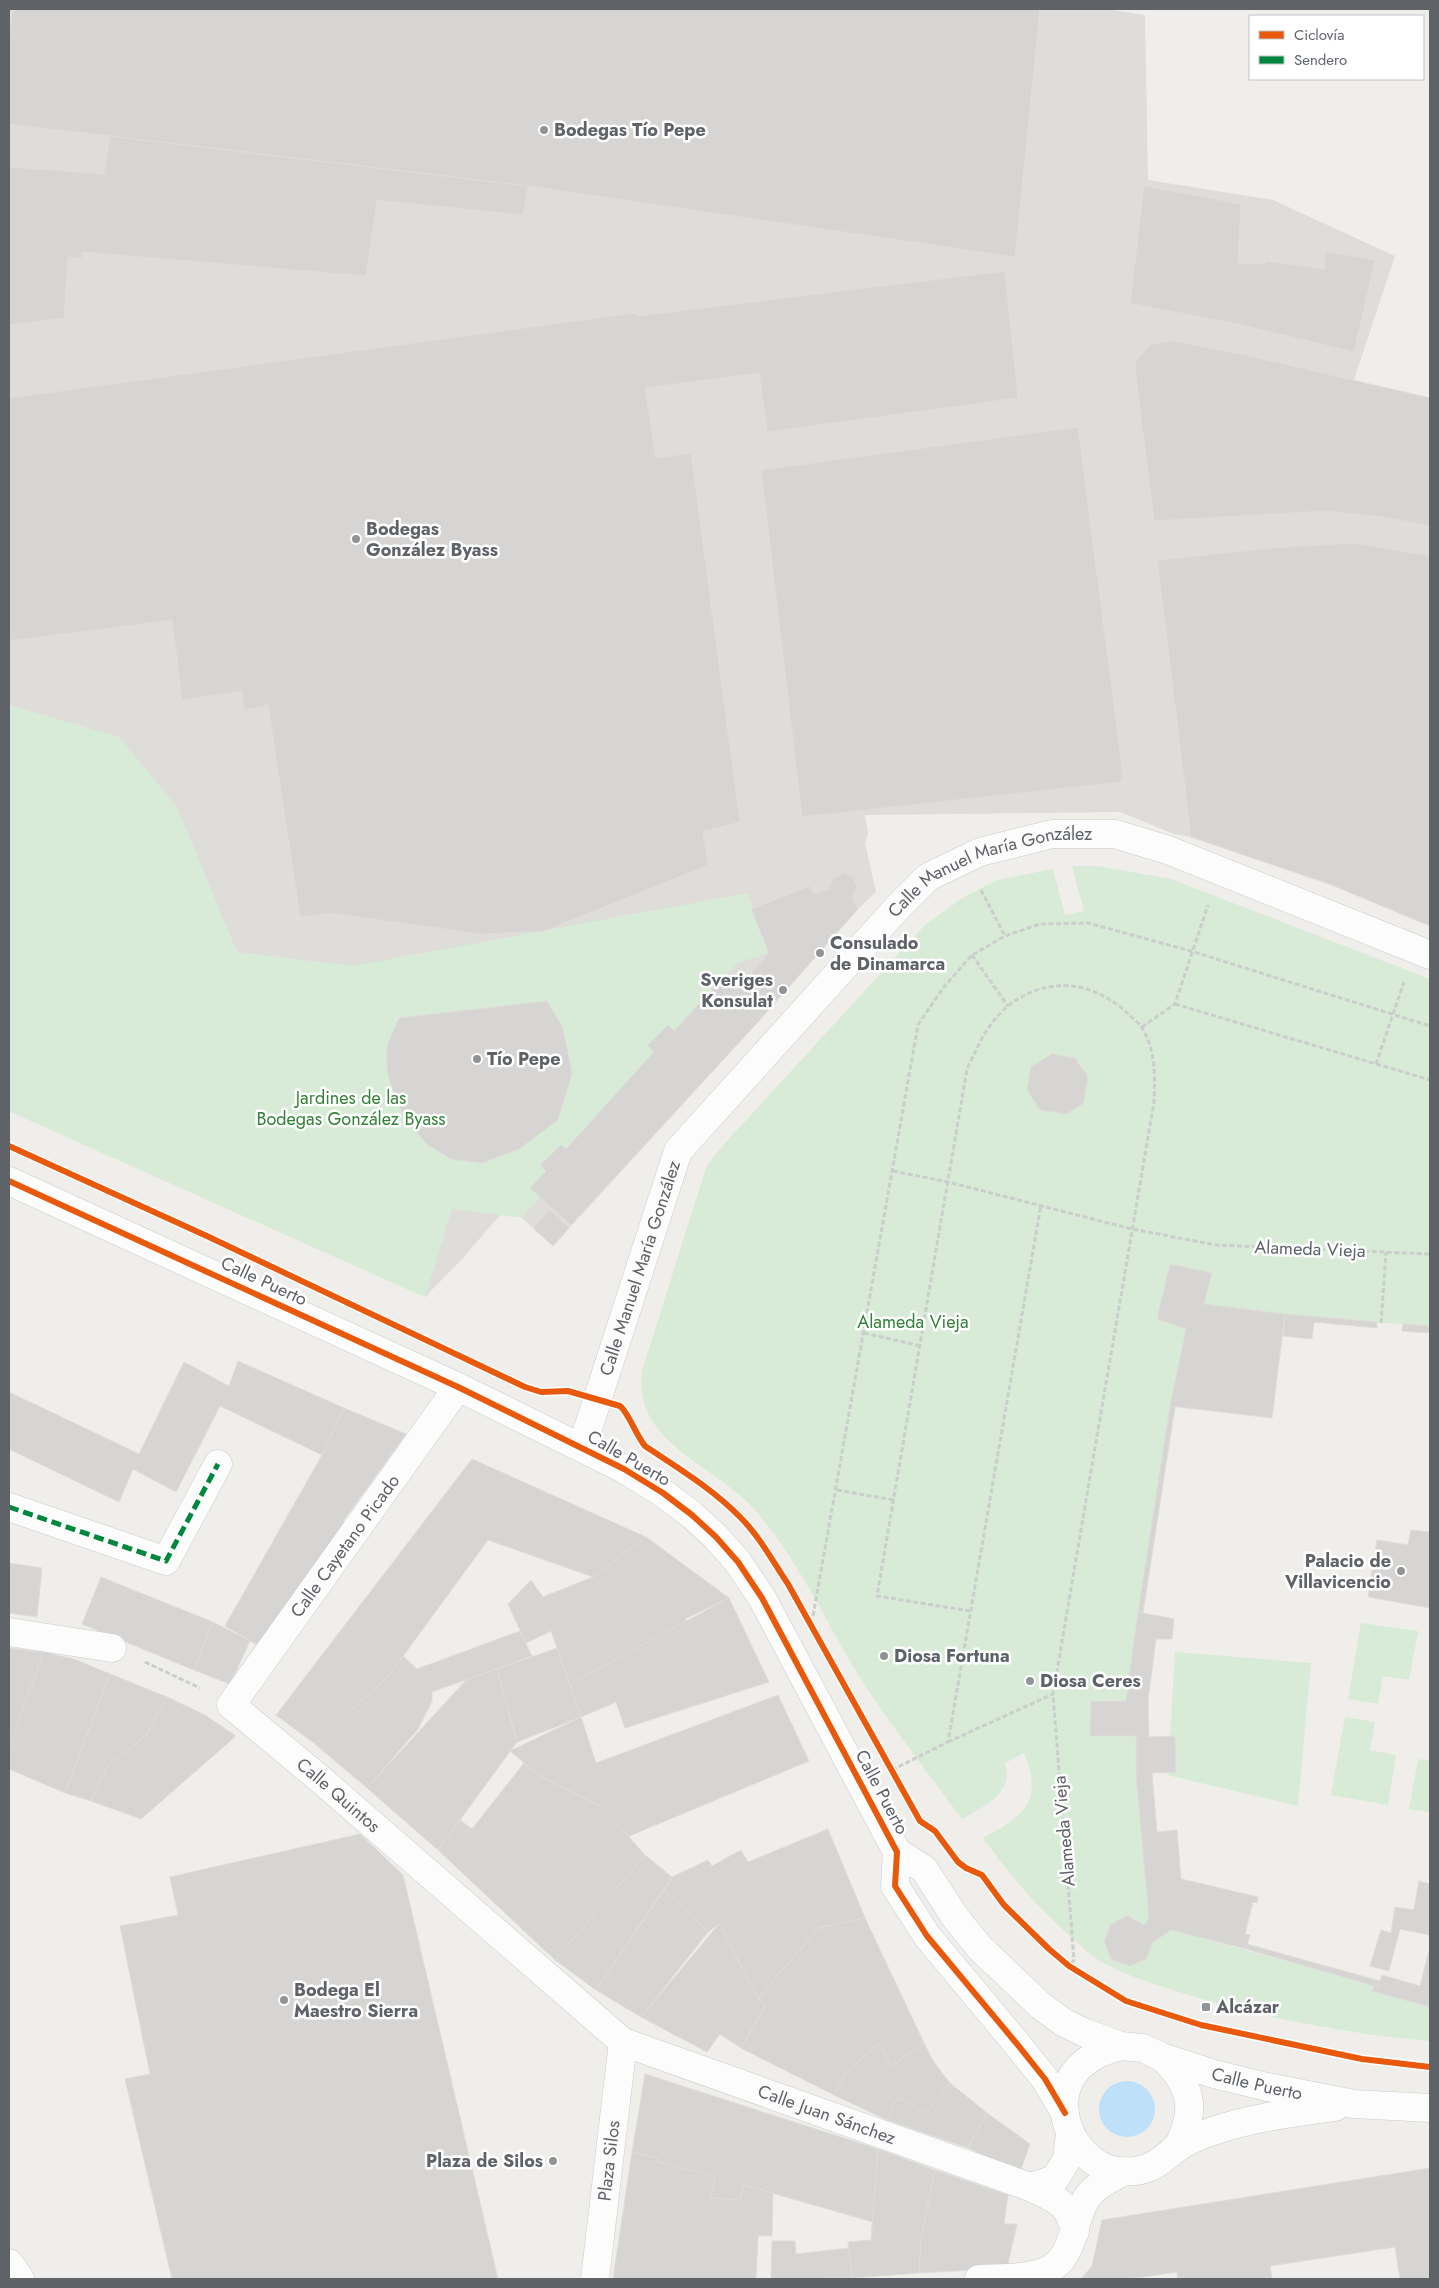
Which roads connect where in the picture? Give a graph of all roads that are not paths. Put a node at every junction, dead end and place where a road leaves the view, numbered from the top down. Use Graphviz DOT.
graph roads {
  1 [pos="1423,952"];
  2 [pos="9,1181"];
  3 [pos="458,1387"];
  4 [pos="582,1447"];
  5 [pos="218,1464"];
  6 [pos="9,1507"];
  7 [pos="9,1632"];
  8 [pos="112,1648"];
  9 [pos="231,1705"];
  10 [pos="896,1852"];
  11 [pos="623,2042"];
  12 [pos="1121,2046"];
  13 [pos="1162,2057"];
  14 [pos="1354,2104"];
  15 [pos="1430,2108"];
  16 [pos="1068,2123"];
  17 [pos="1176,2148"];
  18 [pos="1124,2171"];
  19 [pos="1030,2188"];
  20 [pos="1074,2232"];
  21 [pos="9,2263"];
  22 [pos="20,2279"];
  23 [pos="595,2279"];
  24 [pos="979,2279"];
  1 -- 4 [label="street, Calle Manuel María González"];
  2 -- 3 [label="street, Calle Puerto"];
  3 -- 4 [label="street, Calle Puerto"];
  3 -- 9 [label="street, Calle Cayetano Picado"];
  4 -- 10 [label="street, Calle Puerto"];
  5 -- 6 [label="street"];
  7 -- 8 [label="street"];
  9 -- 11 [label="street, Calle Quintos"];
  10 -- 12 [label="street, Calle Puerto"];
  10 -- 16 [label="street, Calle Puerto"];
  11 -- 19 [label="street, Calle Juan Sánchez"];
  11 -- 23 [label="street, Plaza Silos"];
  12 -- 13 [label="street, Calle Puerto"];
  12 -- 16 [label="street, Calle Puerto"];
  13 -- 14 [label="street, Calle Puerto"];
  13 -- 17 [label="street, Calle Puerto"];
  14 -- 15 [label="street, Calle Puerto"];
  14 -- 17 [label="street, Calle Puerto"];
  16 -- 18 [label="street, Calle Puerto"];
  16 -- 19 [label="street"];
  17 -- 18 [label="street, Calle Puerto"];
  18 -- 20 [label="street"];
  19 -- 20 [label="street, Calle Juan Sánchez"];
  20 -- 24 [label="street"];
  21 -- 22 [label="street"];
}
